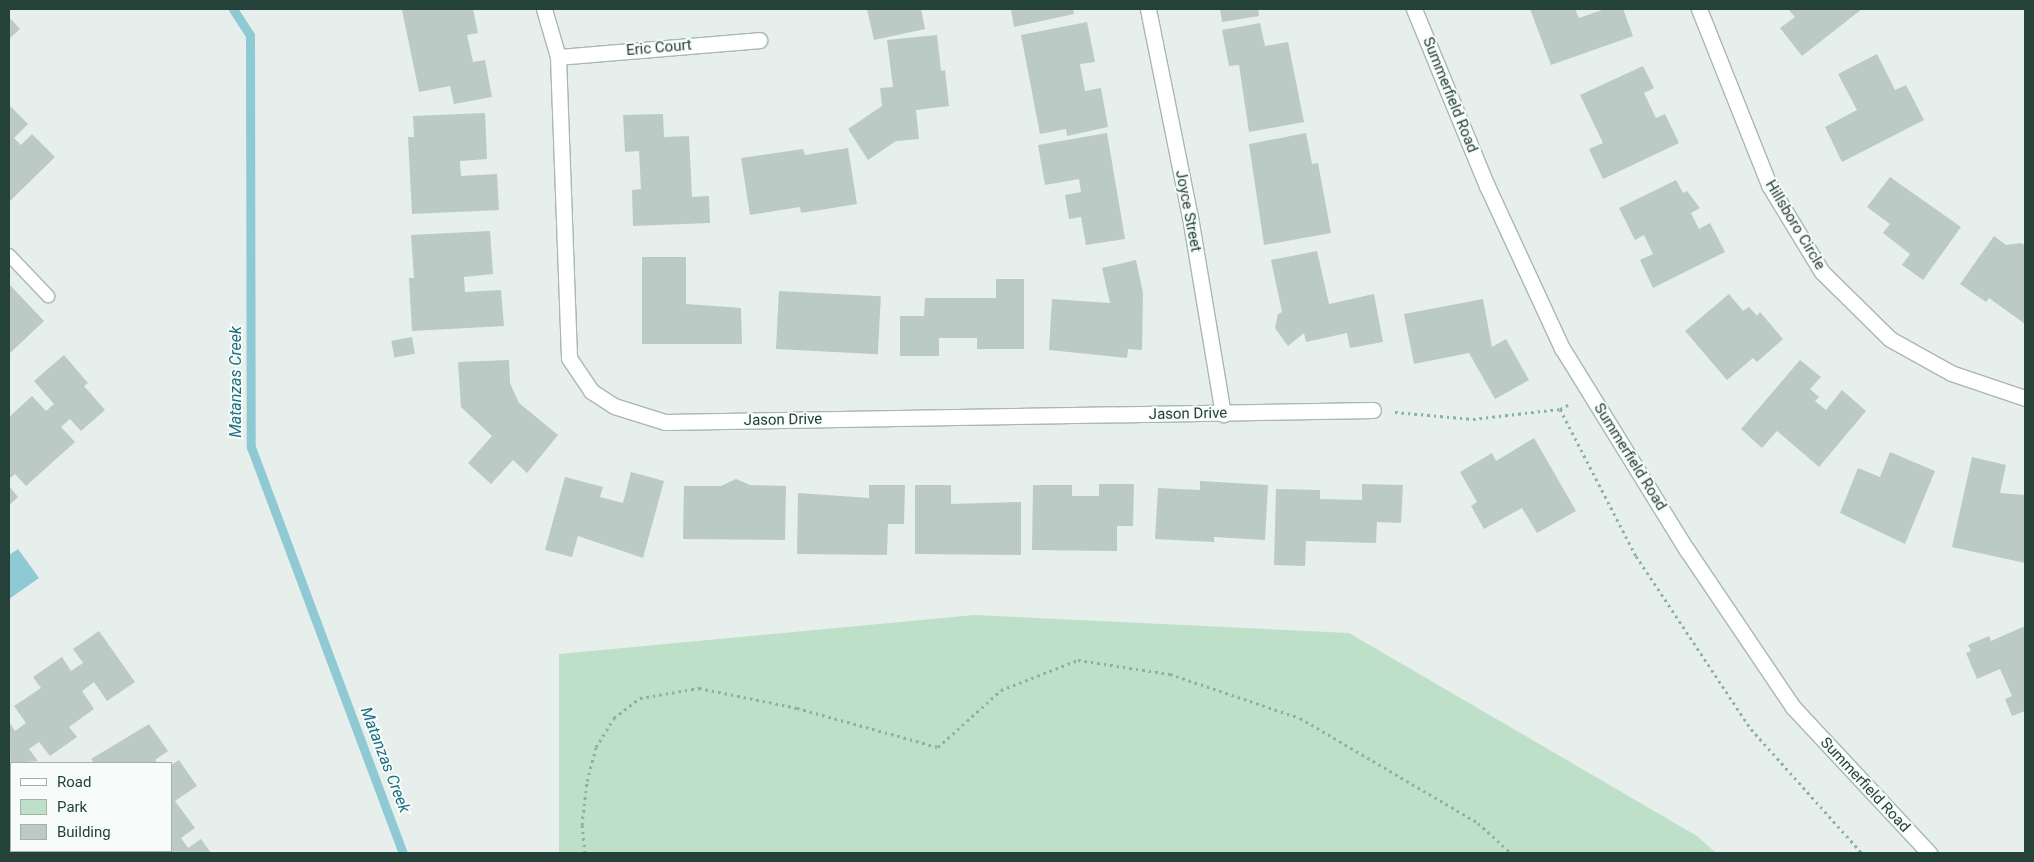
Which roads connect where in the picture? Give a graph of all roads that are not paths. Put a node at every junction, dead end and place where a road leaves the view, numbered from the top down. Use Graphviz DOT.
graph roads {
  1 [pos="544,9"];
  2 [pos="1148,9"];
  3 [pos="1414,9"];
  4 [pos="1699,9"];
  5 [pos="759,40"];
  6 [pos="558,57"];
  7 [pos="9,255"];
  8 [pos="48,296"];
  9 [pos="2025,398"];
  10 [pos="1373,410"];
  11 [pos="1223,414"];
  12 [pos="1929,853"];
  1 -- 6 [label="street, Jason Drive"];
  2 -- 11 [label="street, Joyce Street"];
  3 -- 12 [label="street, Summerfield Road"];
  4 -- 9 [label="street, Hillsboro Circle"];
  5 -- 6 [label="street, Eric Court"];
  6 -- 11 [label="street, Jason Drive"];
  7 -- 8 [label="lane"];
  10 -- 11 [label="street, Jason Drive"];
}
